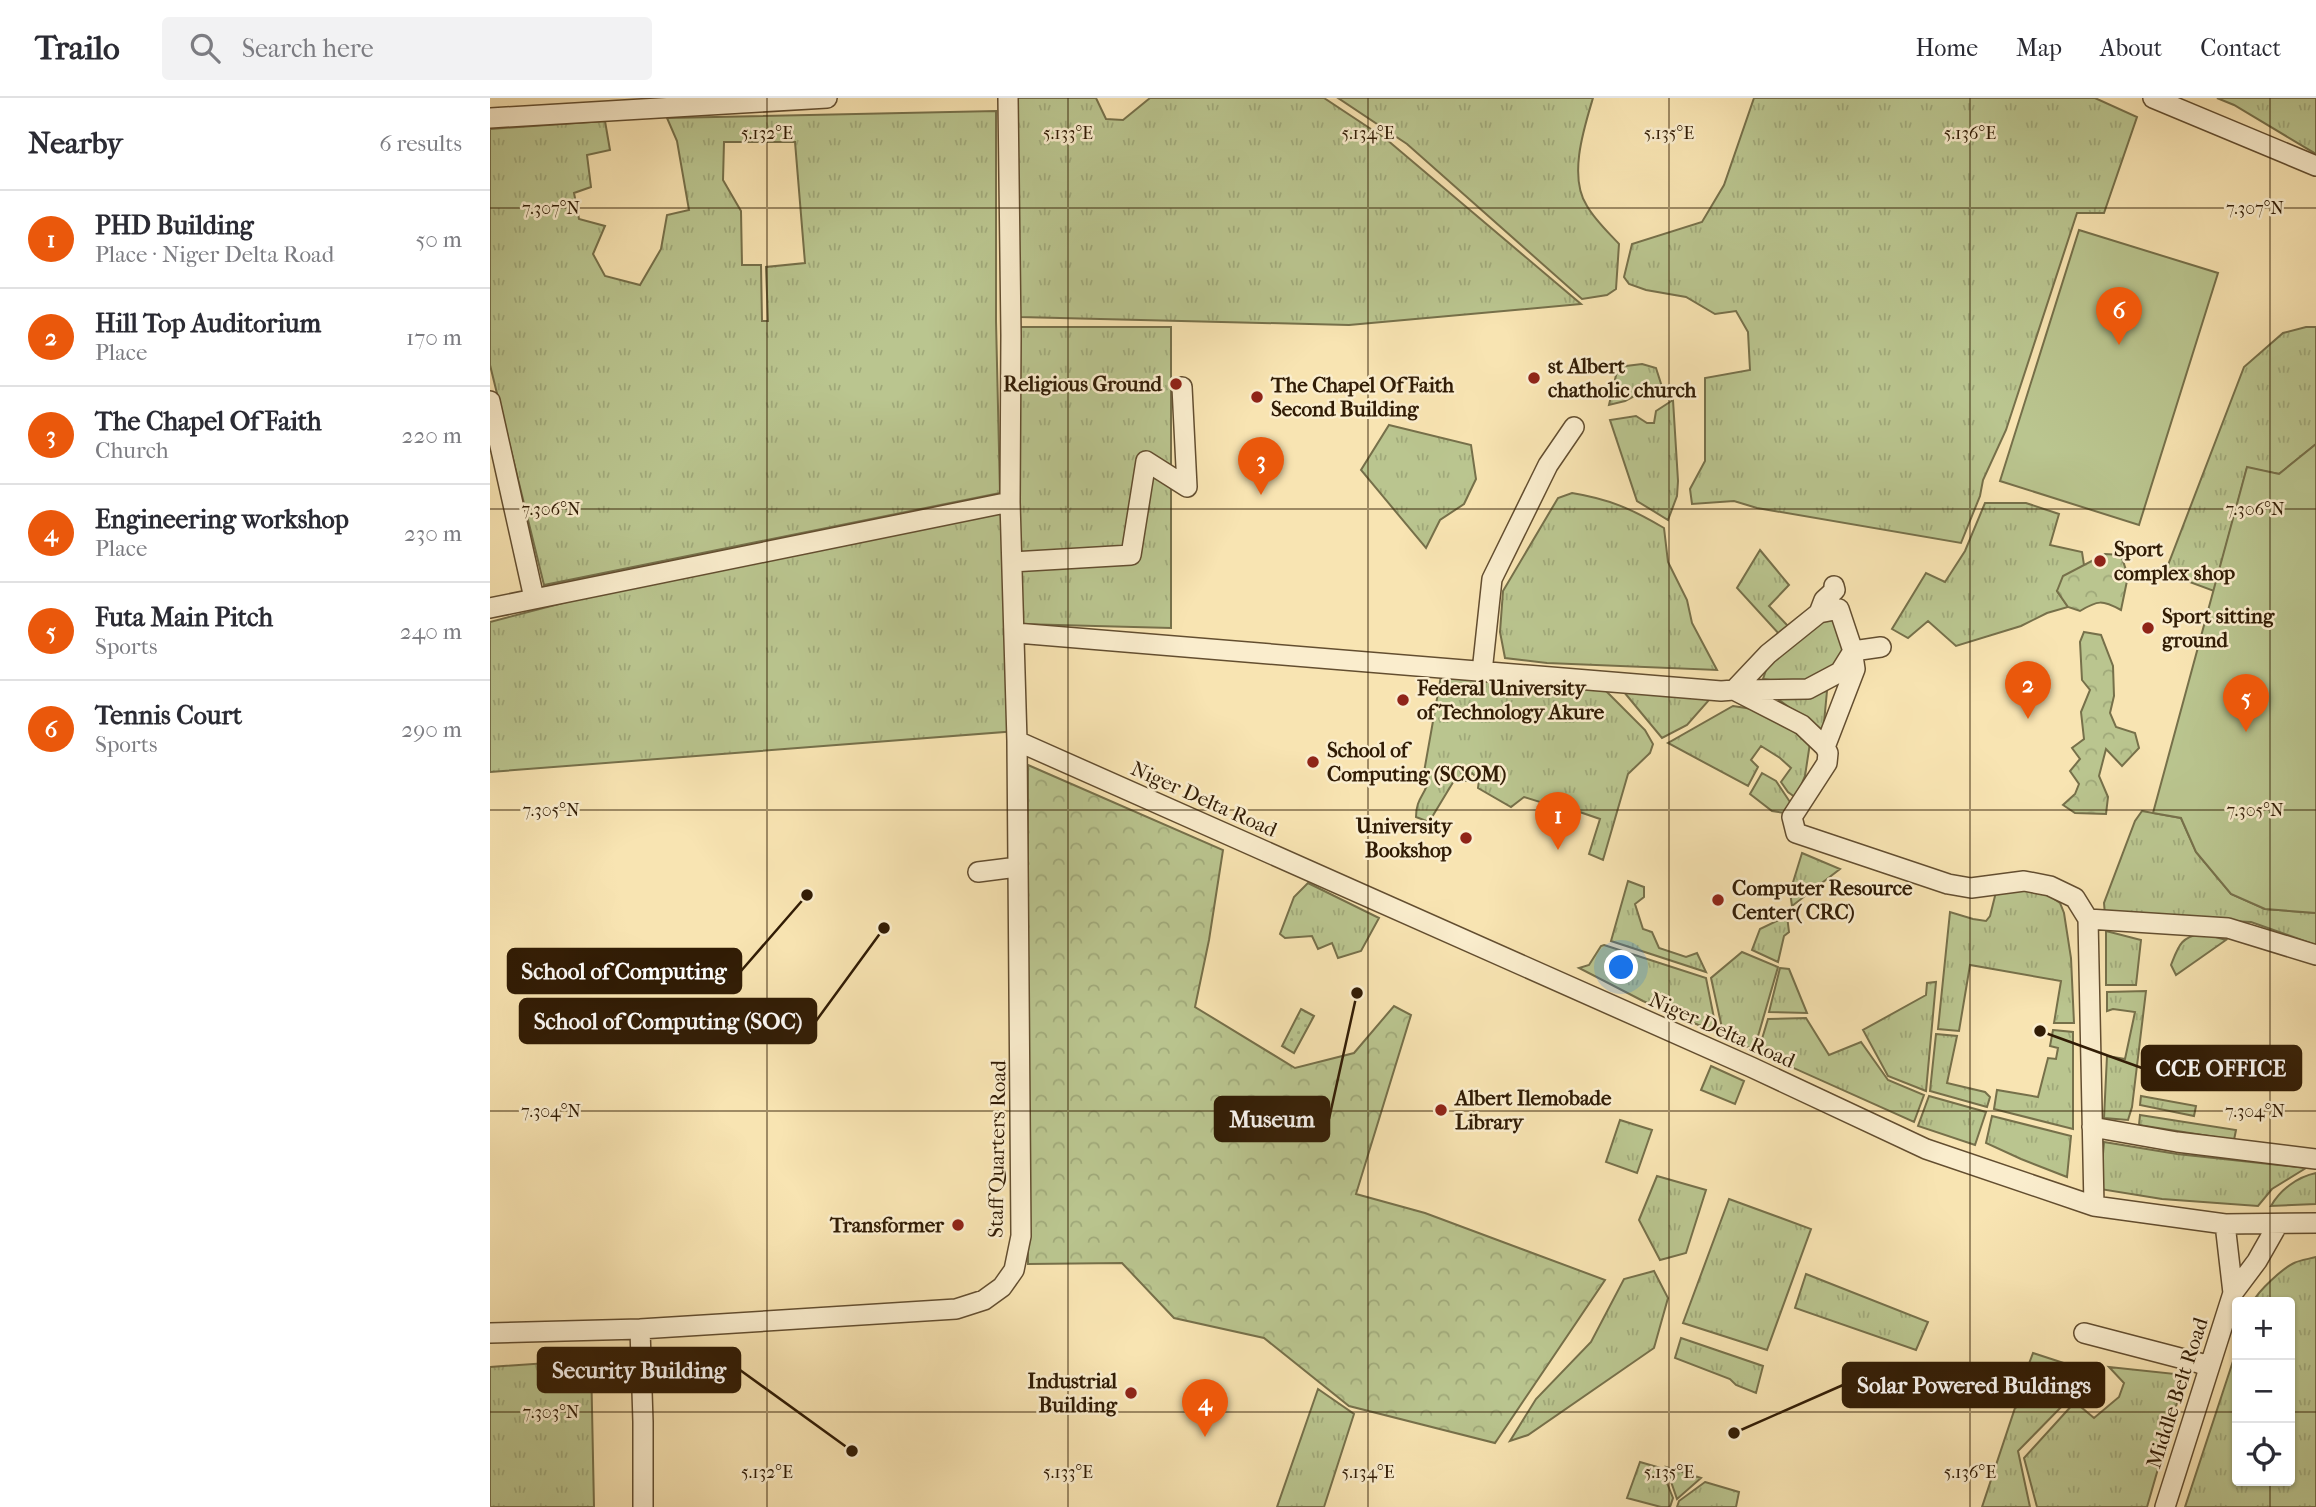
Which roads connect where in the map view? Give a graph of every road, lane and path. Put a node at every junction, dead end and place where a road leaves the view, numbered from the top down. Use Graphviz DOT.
graph roads {
  1 [pos="827,98"];
  2 [pos="1008,98"];
  3 [pos="2153,98"];
  4 [pos="490,117"];
  5 [pos="2316,166"];
  6 [pos="1182,387"];
  7 [pos="490,401"];
  8 [pos="1574,427"];
  9 [pos="1010,502"];
  10 [pos="1013,562"];
  11 [pos="1834,586"];
  12 [pos="534,598"];
  13 [pos="490,608"];
  14 [pos="1819,613"];
  15 [pos="1015,633"];
  16 [pos="1881,648"];
  17 [pos="1853,651"];
  18 [pos="1482,673"];
  19 [pos="1734,690"];
  20 [pos="1017,741"];
  21 [pos="1825,747"];
  22 [pos="1018,867"];
  23 [pos="978,872"];
  24 [pos="2088,919"];
  25 [pos="2316,955"];
  26 [pos="2092,1128"];
  27 [pos="2316,1159"];
  28 [pos="2094,1206"];
  29 [pos="2316,1223"];
  30 [pos="2225,1224"];
  31 [pos="2278,1224"];
  32 [pos="2233,1293"];
  33 [pos="640,1329"];
  34 [pos="2084,1333"];
  35 [pos="490,1334"];
  36 [pos="2208,1367"];
  37 [pos="643,1507"];
  38 [pos="2165,1507"];
  1 -- 4 [label="street"];
  2 -- 9 [label="street, Staff Quarters Road"];
  3 -- 5 [label="street"];
  6 -- 10 [label="street"];
  7 -- 12 [label="street"];
  8 -- 18 [label="street"];
  9 -- 10 [label="street, Staff Quarters Road"];
  9 -- 12 [label="street"];
  10 -- 15 [label="street, Staff Quarters Road"];
  11 -- 14 [label="street"];
  12 -- 13 [label="street"];
  14 -- 17 [label="street"];
  14 -- 19 [label="street"];
  15 -- 18 [label="street"];
  15 -- 20 [label="street, Staff Quarters Road"];
  16 -- 17 [label="street"];
  17 -- 19 [label="street"];
  17 -- 21 [label="street"];
  18 -- 19 [label="street"];
  19 -- 21 [label="street"];
  20 -- 22 [label="street, Staff Quarters Road"];
  20 -- 28 [label="street, Niger Delta Road"];
  21 -- 24 [label="street"];
  22 -- 23 [label="street"];
  22 -- 33 [label="street, Staff Quarters Road"];
  24 -- 25 [label="street"];
  24 -- 26 [label="street"];
  26 -- 27 [label="street"];
  26 -- 28 [label="street"];
  28 -- 30 [label="street, Niger Delta Road"];
  29 -- 31 [label="street, Niger Delta Road"];
  30 -- 31 [label="street, Niger Delta Road"];
  30 -- 32 [label="street, Middle Belt Road"];
  31 -- 32 [label="street, Middle Belt Road"];
  32 -- 36 [label="street, Middle Belt Road"];
  33 -- 35 [label="street, Staff Quarters Road"];
  33 -- 37 [label="street"];
  34 -- 36 [label="street"];
  36 -- 38 [label="street, Middle Belt Road"];
}
